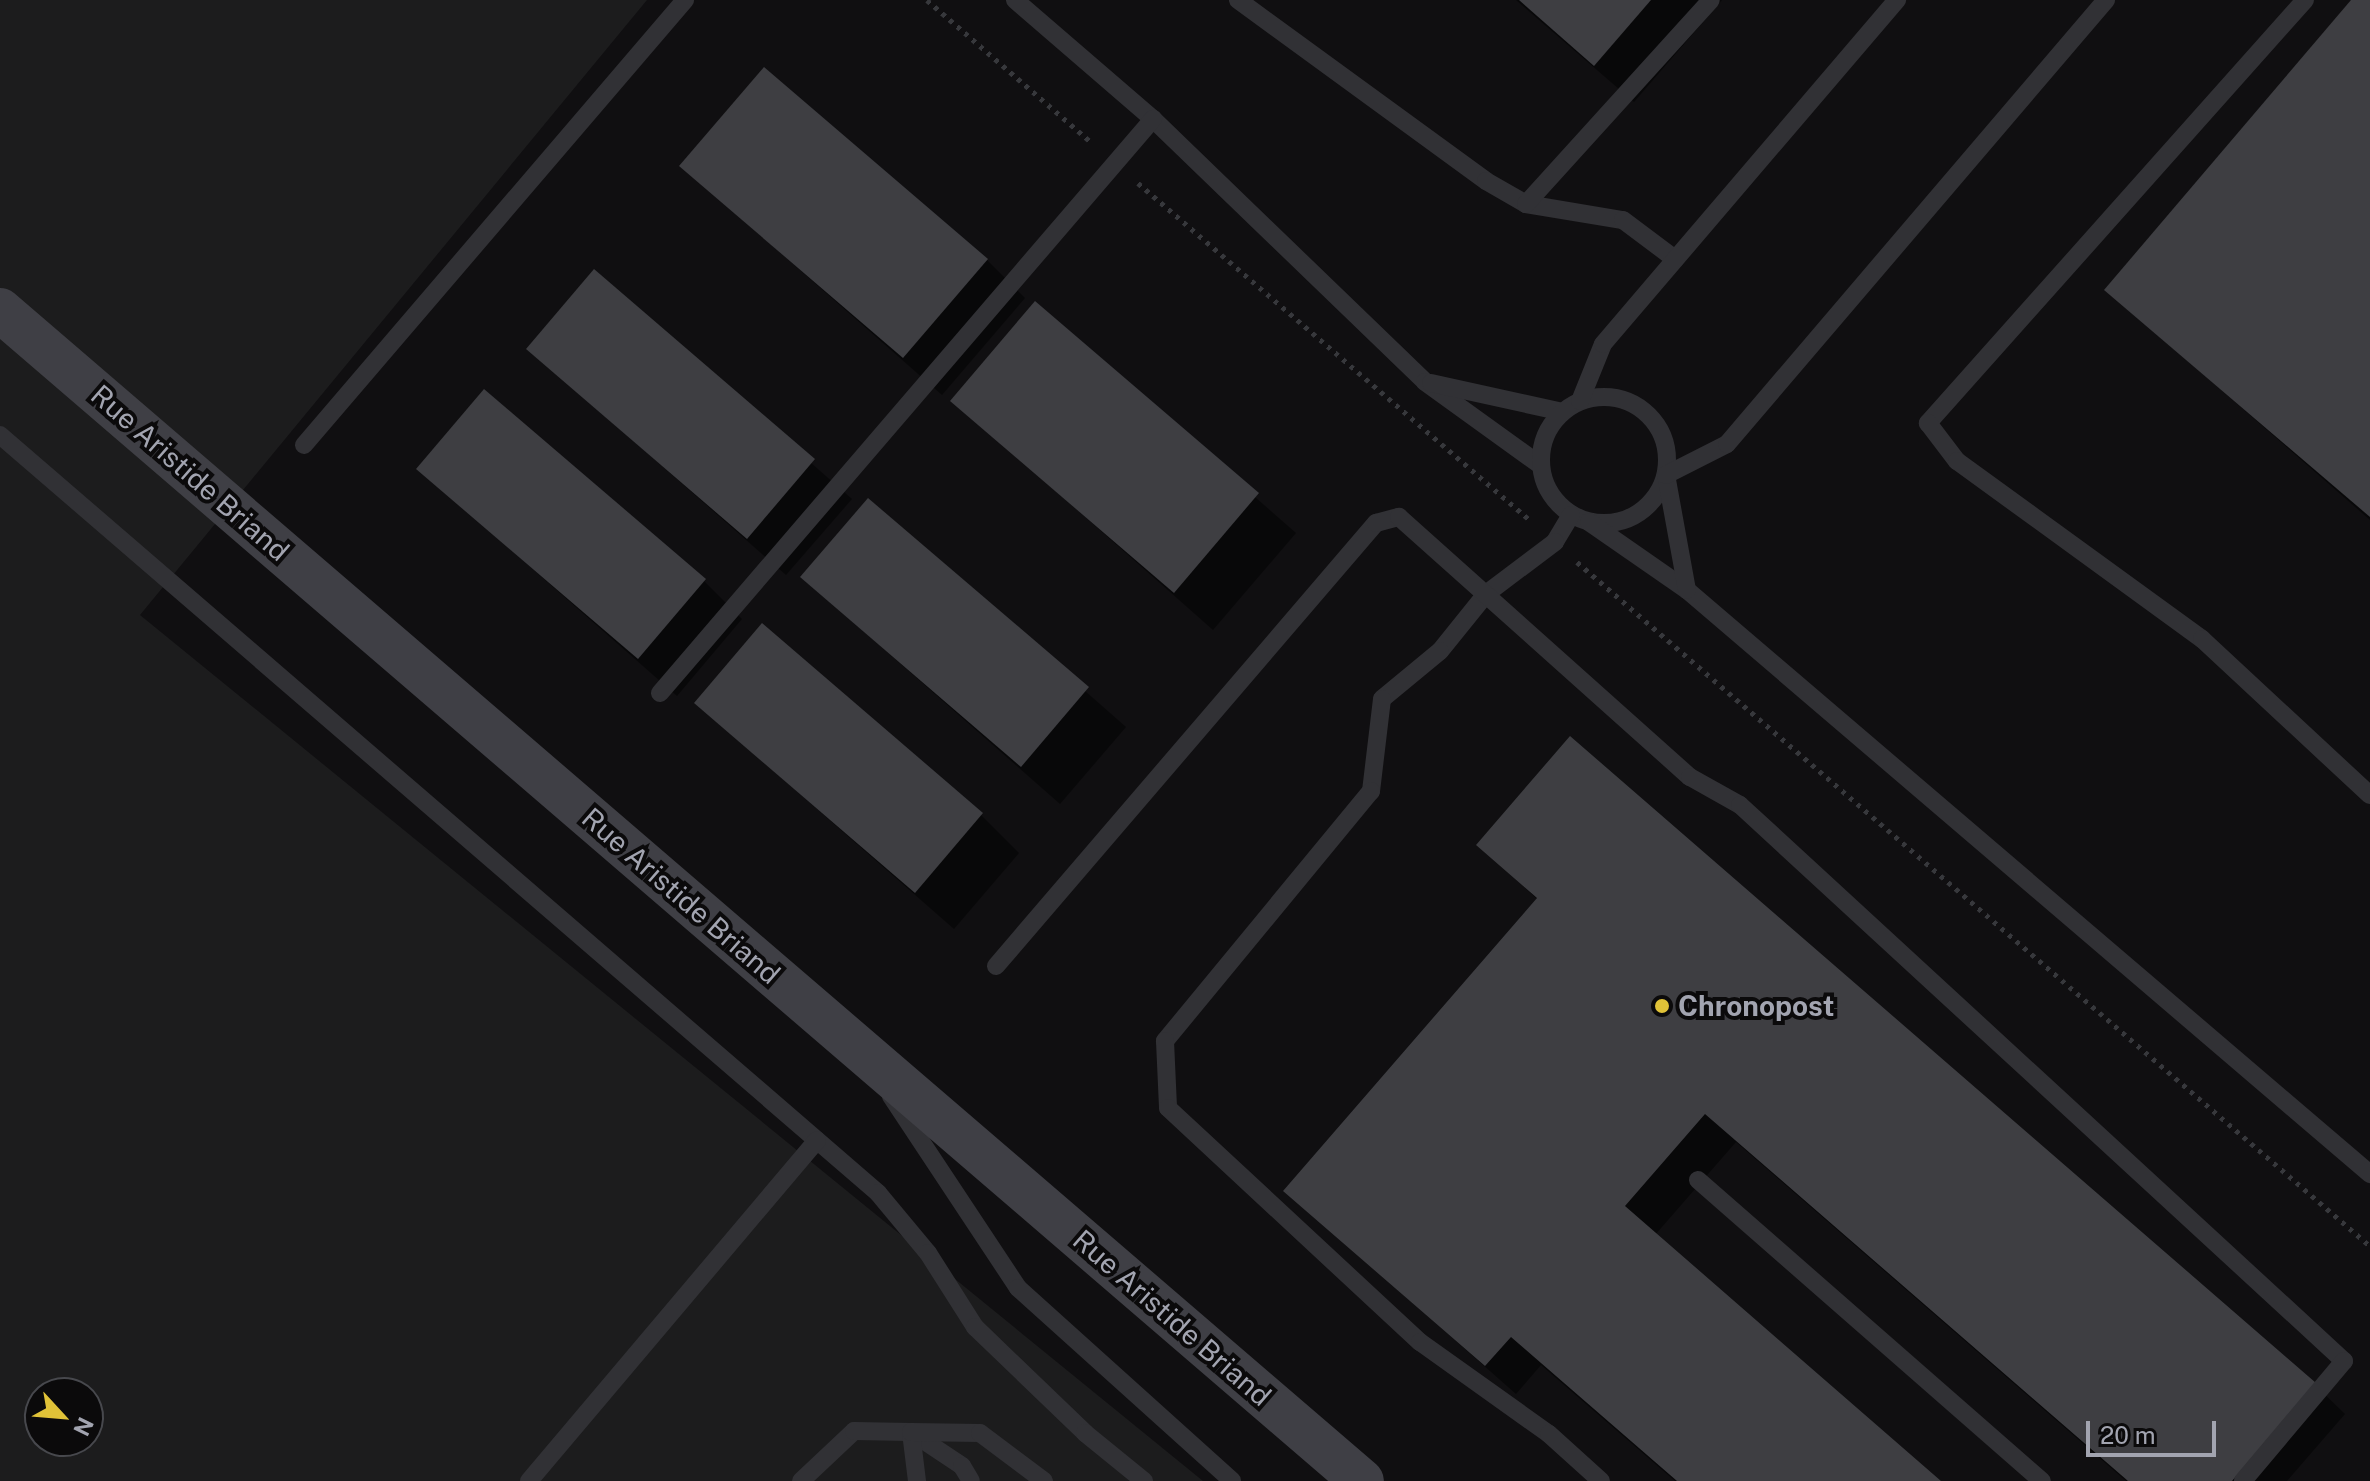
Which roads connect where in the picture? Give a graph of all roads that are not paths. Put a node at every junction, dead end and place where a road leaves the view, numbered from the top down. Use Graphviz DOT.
graph roads {
  1 [pos="685,0"];
  2 [pos="1015,0"];
  3 [pos="1238,0"];
  4 [pos="1711,0"];
  5 [pos="1897,0"];
  6 [pos="2106,0"];
  7 [pos="2305,0"];
  8 [pos="1153,119"];
  9 [pos="1526,204"];
  10 [pos="1675,259"];
  11 [pos="0,310"];
  12 [pos="1425,382"];
  13 [pos="1580,401"];
  14 [pos="1563,412"];
  15 [pos="0,435"];
  16 [pos="304,445"];
  17 [pos="1540,465"];
  18 [pos="1666,475"];
  19 [pos="1571,515"];
  20 [pos="1589,522"];
  21 [pos="1687,590"];
  22 [pos="1486,594"];
  23 [pos="660,693"];
  24 [pos="2370,795"];
  25 [pos="996,966"];
  26 [pos="860,1050"];
  27 [pos="817,1140"];
  28 [pos="2370,1174"];
  29 [pos="1698,1180"];
  30 [pos="911,1432"];
  31 [pos="529,1481"];
  32 [pos="801,1481"];
  33 [pos="917,1481"];
  34 [pos="971,1481"];
  35 [pos="1044,1481"];
  36 [pos="1144,1481"];
  37 [pos="1232,1481"];
  38 [pos="1362,1481"];
  39 [pos="1601,1481"];
  40 [pos="2042,1481"];
  41 [pos="2243,1481"];
  1 -- 16 [label="lane"];
  2 -- 8 [label="lane"];
  3 -- 9 [label="lane"];
  4 -- 9 [label="lane"];
  5 -- 10 [label="lane"];
  6 -- 18 [label="lane"];
  7 -- 24 [label="lane"];
  8 -- 12 [label="lane"];
  8 -- 23 [label="lane"];
  9 -- 10 [label="lane"];
  10 -- 13 [label="lane"];
  11 -- 26 [label="main road, Rue Aristide Briand"];
  12 -- 14 [label="lane"];
  12 -- 17 [label="lane"];
  13 -- 14 [label="lane"];
  13 -- 18 [label="lane"];
  14 -- 17 [label="lane"];
  15 -- 27 [label="lane"];
  17 -- 19 [label="lane"];
  18 -- 20 [label="lane"];
  18 -- 21 [label="lane"];
  19 -- 20 [label="lane"];
  19 -- 22 [label="lane"];
  20 -- 21 [label="lane"];
  21 -- 28 [label="lane"];
  22 -- 25 [label="lane"];
  22 -- 39 [label="lane"];
  22 -- 41 [label="lane"];
  26 -- 37 [label="lane"];
  26 -- 38 [label="main road, Rue Aristide Briand"];
  27 -- 31 [label="lane"];
  27 -- 36 [label="lane"];
  29 -- 40 [label="lane"];
  30 -- 32 [label="lane"];
  30 -- 33 [label="lane"];
  30 -- 34 [label="lane"];
  30 -- 35 [label="lane"];
}
